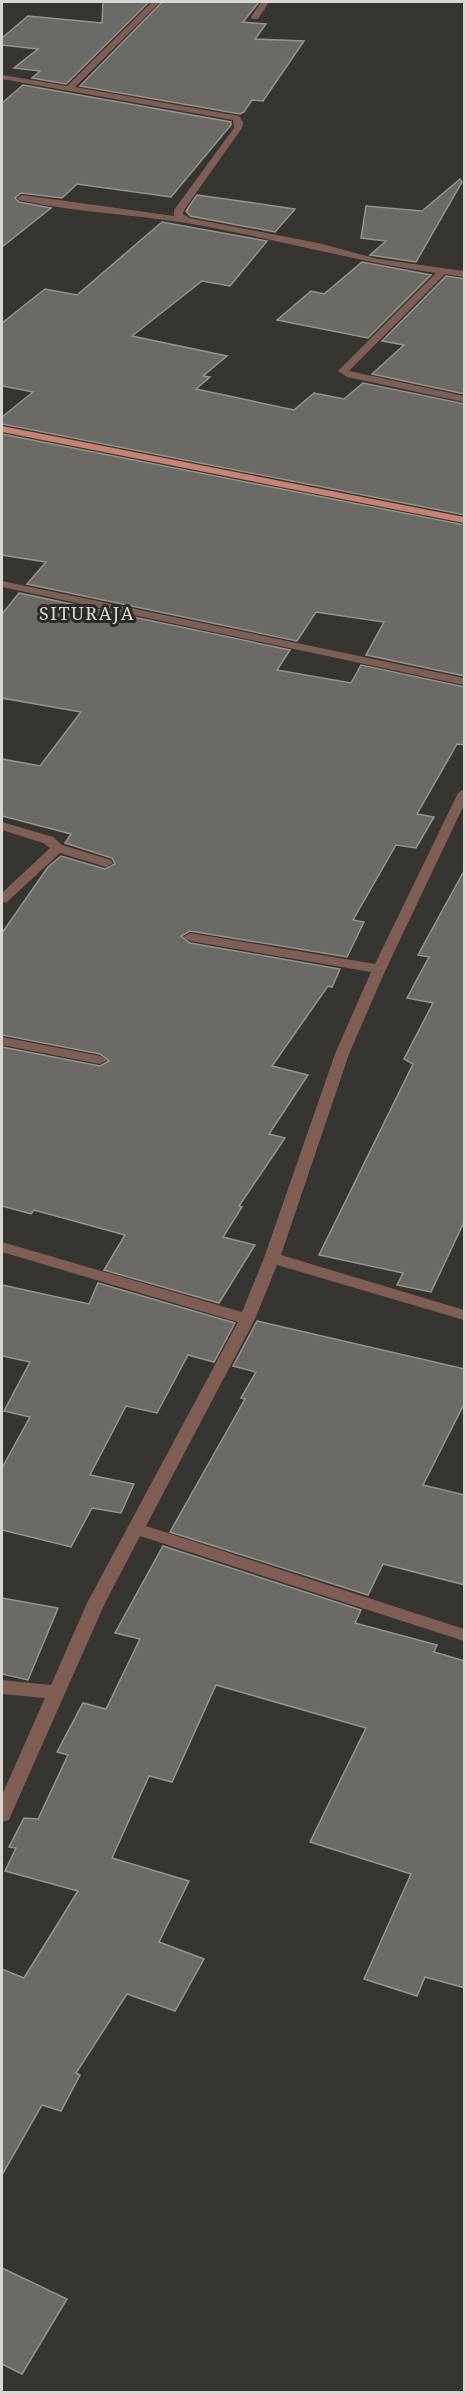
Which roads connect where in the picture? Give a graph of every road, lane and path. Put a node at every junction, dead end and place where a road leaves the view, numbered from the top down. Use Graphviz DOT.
graph roads {
  1 [pos="156,2"];
  2 [pos="265,2"];
  3 [pos="255,17"];
  4 [pos="2,76"];
  5 [pos="70,88"];
  6 [pos="22,198"];
  7 [pos="186,220"];
  8 [pos="443,271"];
  9 [pos="465,274"];
  10 [pos="465,399"];
  11 [pos="3,431"];
  12 [pos="465,520"];
  13 [pos="2,584"];
  14 [pos="465,682"];
  15 [pos="465,793"];
  16 [pos="2,826"];
  17 [pos="57,848"];
  18 [pos="106,864"];
  19 [pos="2,899"];
  20 [pos="190,937"];
  21 [pos="379,969"];
  22 [pos="2,1041"];
  23 [pos="100,1060"];
  24 [pos="2,1247"];
  25 [pos="272,1257"];
  26 [pos="465,1315"];
  27 [pos="247,1319"];
  28 [pos="137,1528"];
  29 [pos="465,1635"];
  30 [pos="2,1687"];
  31 [pos="55,1692"];
  32 [pos="2,1815"];
  1 -- 5 [label="street"];
  2 -- 3 [label="street"];
  4 -- 5 [label="street"];
  5 -- 7 [label="street"];
  6 -- 7 [label="street"];
  7 -- 8 [label="street"];
  8 -- 9 [label="street"];
  8 -- 10 [label="street"];
  11 -- 12 [label="main road"];
  13 -- 14 [label="street"];
  15 -- 21 [label="street"];
  16 -- 17 [label="street"];
  17 -- 18 [label="street"];
  17 -- 19 [label="street"];
  20 -- 21 [label="street"];
  21 -- 25 [label="street"];
  22 -- 23 [label="street"];
  24 -- 27 [label="street"];
  25 -- 26 [label="street"];
  25 -- 27 [label="street"];
  27 -- 28 [label="street"];
  28 -- 29 [label="street"];
  28 -- 31 [label="street"];
  30 -- 31 [label="street"];
  31 -- 32 [label="street"];
}
